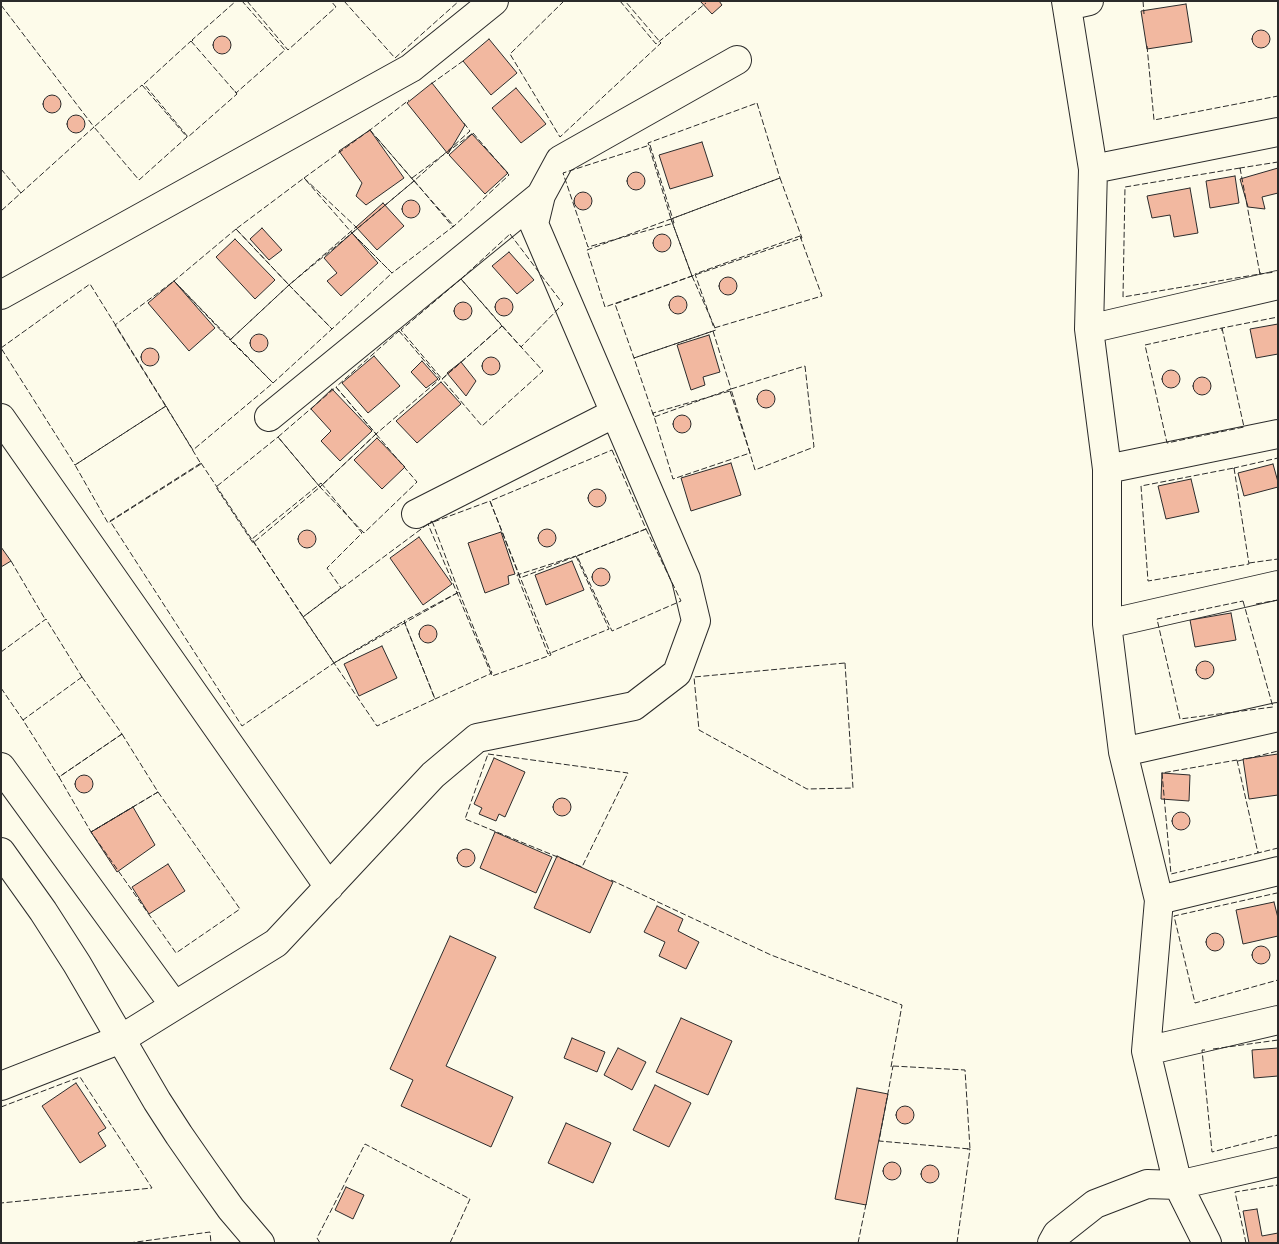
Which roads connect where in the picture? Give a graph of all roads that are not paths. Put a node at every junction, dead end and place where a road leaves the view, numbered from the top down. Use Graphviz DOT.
graph roads {
  1 [pos="494,1"];
  2 [pos="1074,3"];
  3 [pos="737,60"];
  4 [pos="1278,132"];
  5 [pos="1093,169"];
  6 [pos="540,195"];
  7 [pos="1278,285"];
  8 [pos="1,295"];
  9 [pos="1089,329"];
  10 [pos="615,413"];
  11 [pos="269,417"];
  12 [pos="1,418"];
  13 [pos="1278,434"];
  14 [pos="1107,469"];
  15 [pos="416,514"];
  16 [pos="1278,585"];
  17 [pos="1107,624"];
  18 [pos="1278,718"];
  19 [pos="1123,752"];
  20 [pos="1,767"];
  21 [pos="1,852"];
  22 [pos="1278,871"];
  23 [pos="328,887"];
  24 [pos="1160,900"];
  25 [pos="174,1006"];
  26 [pos="1278,1020"];
  27 [pos="120,1039"];
  28 [pos="1146,1050"];
  29 [pos="1,1086"];
  30 [pos="1278,1162"];
  31 [pos="1178,1186"];
  32 [pos="260,1243"];
  33 [pos="1052,1243"];
  34 [pos="1207,1243"];
  1 -- 8 [label="street"];
  2 -- 5 [label="street"];
  3 -- 6 [label="street"];
  4 -- 5 [label="street"];
  5 -- 9 [label="street"];
  6 -- 10 [label="street"];
  6 -- 11 [label="street"];
  7 -- 9 [label="street"];
  9 -- 14 [label="street"];
  10 -- 15 [label="street"];
  10 -- 23 [label="street"];
  12 -- 23 [label="street"];
  13 -- 14 [label="street"];
  14 -- 17 [label="street"];
  16 -- 17 [label="street"];
  17 -- 19 [label="street"];
  18 -- 19 [label="street"];
  19 -- 24 [label="street"];
  20 -- 25 [label="street"];
  21 -- 27 [label="street"];
  22 -- 24 [label="street"];
  23 -- 25 [label="street"];
  24 -- 28 [label="street"];
  25 -- 27 [label="street"];
  26 -- 28 [label="street"];
  27 -- 29 [label="street"];
  27 -- 32 [label="street"];
  28 -- 31 [label="street"];
  30 -- 31 [label="street"];
  31 -- 33 [label="street"];
  31 -- 34 [label="street"];
}
